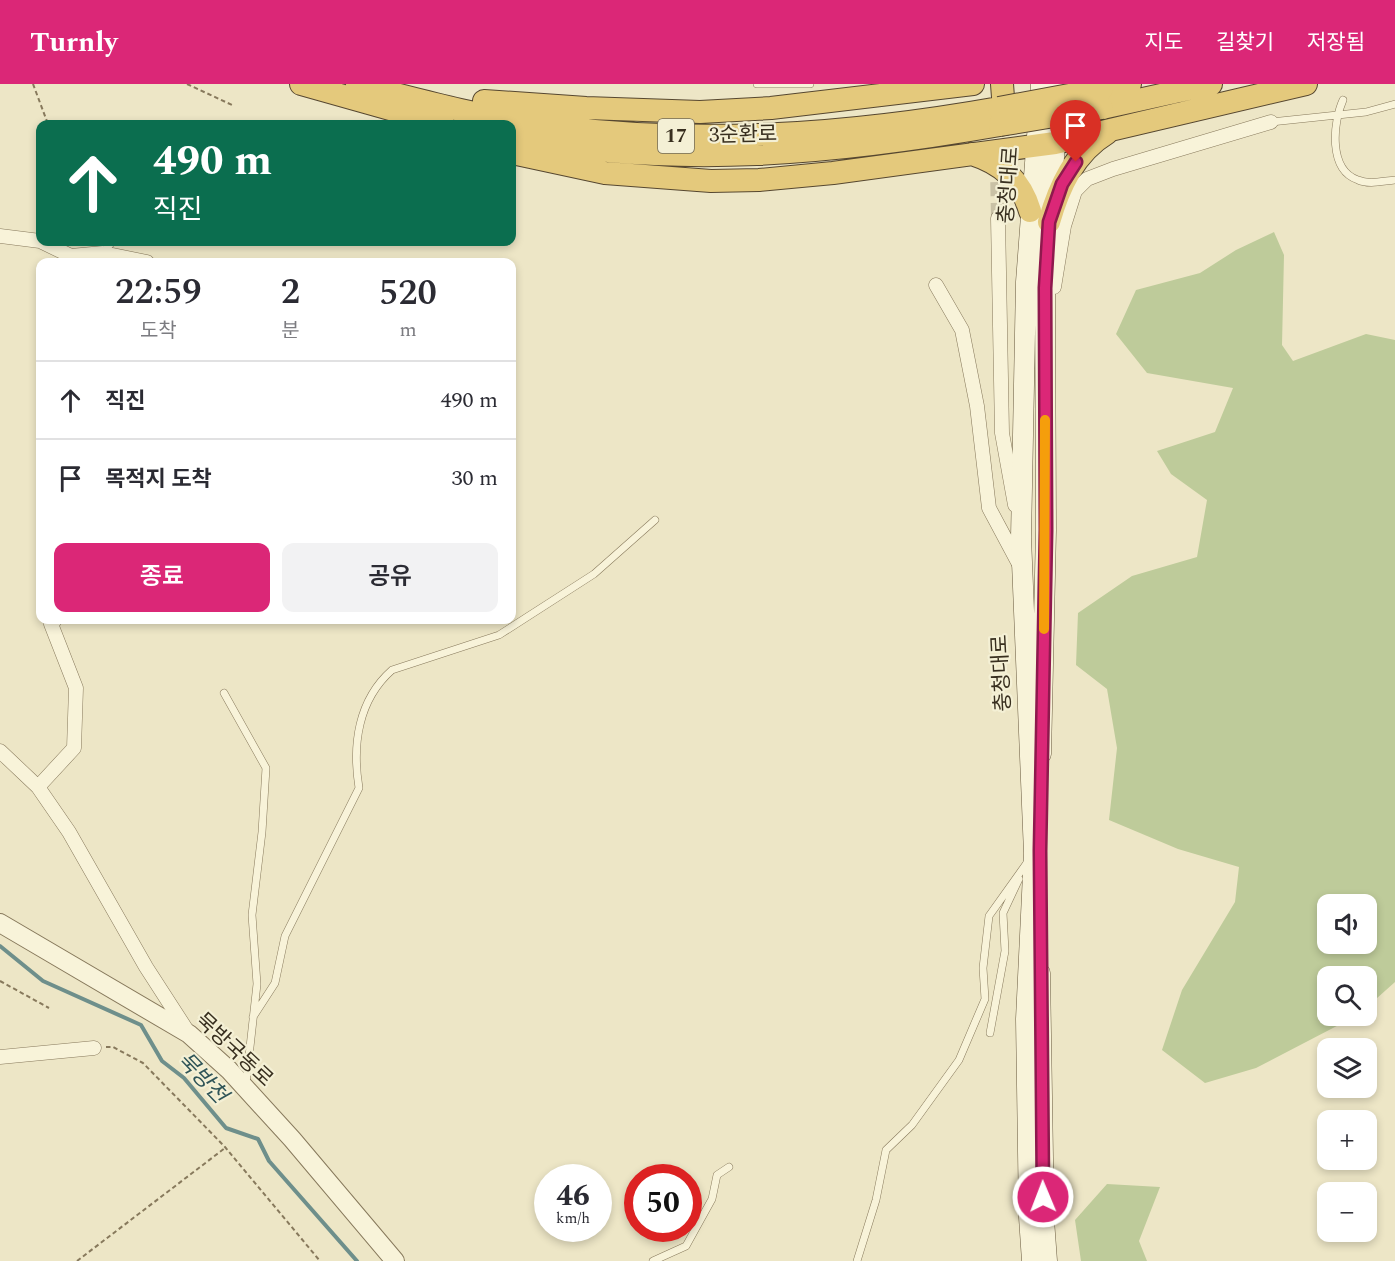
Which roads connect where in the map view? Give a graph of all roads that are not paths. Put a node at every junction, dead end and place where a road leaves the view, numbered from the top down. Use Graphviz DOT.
graph roads {
  1 [pos="301,84"];
  2 [pos="357,84"];
  3 [pos="757,84"];
  4 [pos="810,84"];
  5 [pos="971,84"];
  6 [pos="1002,84"];
  7 [pos="1041,84"];
  8 [pos="1059,84"];
  9 [pos="1079,84"];
  10 [pos="1130,84"];
  11 [pos="1211,84"];
  12 [pos="1306,84"];
  13 [pos="1102,98"];
  14 [pos="1342,100"];
  15 [pos="1395,104"];
  16 [pos="385,109"];
  17 [pos="1336,115"];
  18 [pos="1000,117"];
  19 [pos="417,120"];
  20 [pos="428,120"];
  21 [pos="1271,122"];
  22 [pos="1113,130"];
  23 [pos="1082,137"];
  24 [pos="516,139"];
  25 [pos="1045,144"];
  26 [pos="1007,149"];
  27 [pos="516,154"];
  28 [pos="971,154"];
  29 [pos="1395,180"];
  30 [pos="1040,217"];
  31 [pos="998,218"];
  32 [pos="0,236"];
  33 [pos="36,240"];
  34 [pos="51,246"];
  35 [pos="109,246"];
  36 [pos="103,253"];
  37 [pos="127,258"];
  38 [pos="936,285"];
  39 [pos="1045,373"];
  40 [pos="655,520"];
  41 [pos="1021,538"];
  42 [pos="1021,568"];
  43 [pos="51,624"];
  44 [pos="516,624"];
  45 [pos="516,624"];
  46 [pos="224,693"];
  47 [pos="0,751"];
  48 [pos="38,787"];
  49 [pos="1029,860"];
  50 [pos="0,923"];
  51 [pos="253,1017"];
  52 [pos="990,1033"];
  53 [pos="189,1034"];
  54 [pos="94,1048"];
  55 [pos="0,1057"];
  56 [pos="245,1088"];
  57 [pos="729,1167"];
  58 [pos="395,1261"];
  59 [pos="652,1261"];
  60 [pos="857,1261"];
  61 [pos="1032,1261"];
  62 [pos="1047,1261"];
  1 -- 16 [label="highway"];
  2 -- 5 [label="highway"];
  2 -- 18 [label="highway, 3순환로 / 17"];
  3 -- 4 [label="lane"];
  6 -- 26 [label="highway"];
  7 -- 25 [label="main road, 충청대로"];
  8 -- 25 [label="main road, 충청대로"];
  9 -- 23 [label="highway"];
  10 -- 13 [label="highway, 3순환로 / 17"];
  11 -- 13 [label="highway, 3순환로 / 17"];
  12 -- 22 [label="highway"];
  13 -- 18 [label="highway, 3순환로 / 17, bridge"];
  14 -- 17 [label="lane"];
  15 -- 17 [label="lane"];
  16 -- 19 [label="highway"];
  16 -- 20 [label="highway"];
  17 -- 21 [label="lane"];
  17 -- 29 [label="lane"];
  18 -- 24 [label="highway, 3순환로 / 17"];
  21 -- 39 [label="street"];
  22 -- 23 [label="highway"];
  22 -- 30 [label="highway"];
  23 -- 25 [label="highway"];
  25 -- 26 [label="highway"];
  25 -- 30 [label="main road, 충청대로"];
  26 -- 28 [label="highway"];
  27 -- 28 [label="highway"];
  28 -- 30 [label="highway"];
  30 -- 39 [label="main road, 충청대로"];
  30 -- 41 [label="main road, 충청대로"];
  31 -- 41 [label="street"];
  32 -- 33 [label="street"];
  34 -- 36 [label="street"];
  35 -- 36 [label="lane"];
  36 -- 37 [label="street"];
  38 -- 42 [label="street"];
  39 -- 62 [label="main road, 충청대로"];
  40 -- 45 [label="lane"];
  41 -- 42 [label="main road, 충청대로"];
  42 -- 49 [label="main road, 충청대로"];
  43 -- 48 [label="street"];
  44 -- 51 [label="lane"];
  46 -- 51 [label="lane"];
  47 -- 48 [label="street"];
  48 -- 53 [label="street"];
  49 -- 52 [label="lane"];
  49 -- 60 [label="lane"];
  49 -- 61 [label="main road, 충청대로"];
  50 -- 53 [label="street, 묵방국동로"];
  51 -- 56 [label="lane"];
  53 -- 56 [label="street, 묵방국동로"];
  54 -- 55 [label="street"];
  56 -- 58 [label="street, 묵방국동로"];
  57 -- 59 [label="lane"];
}
